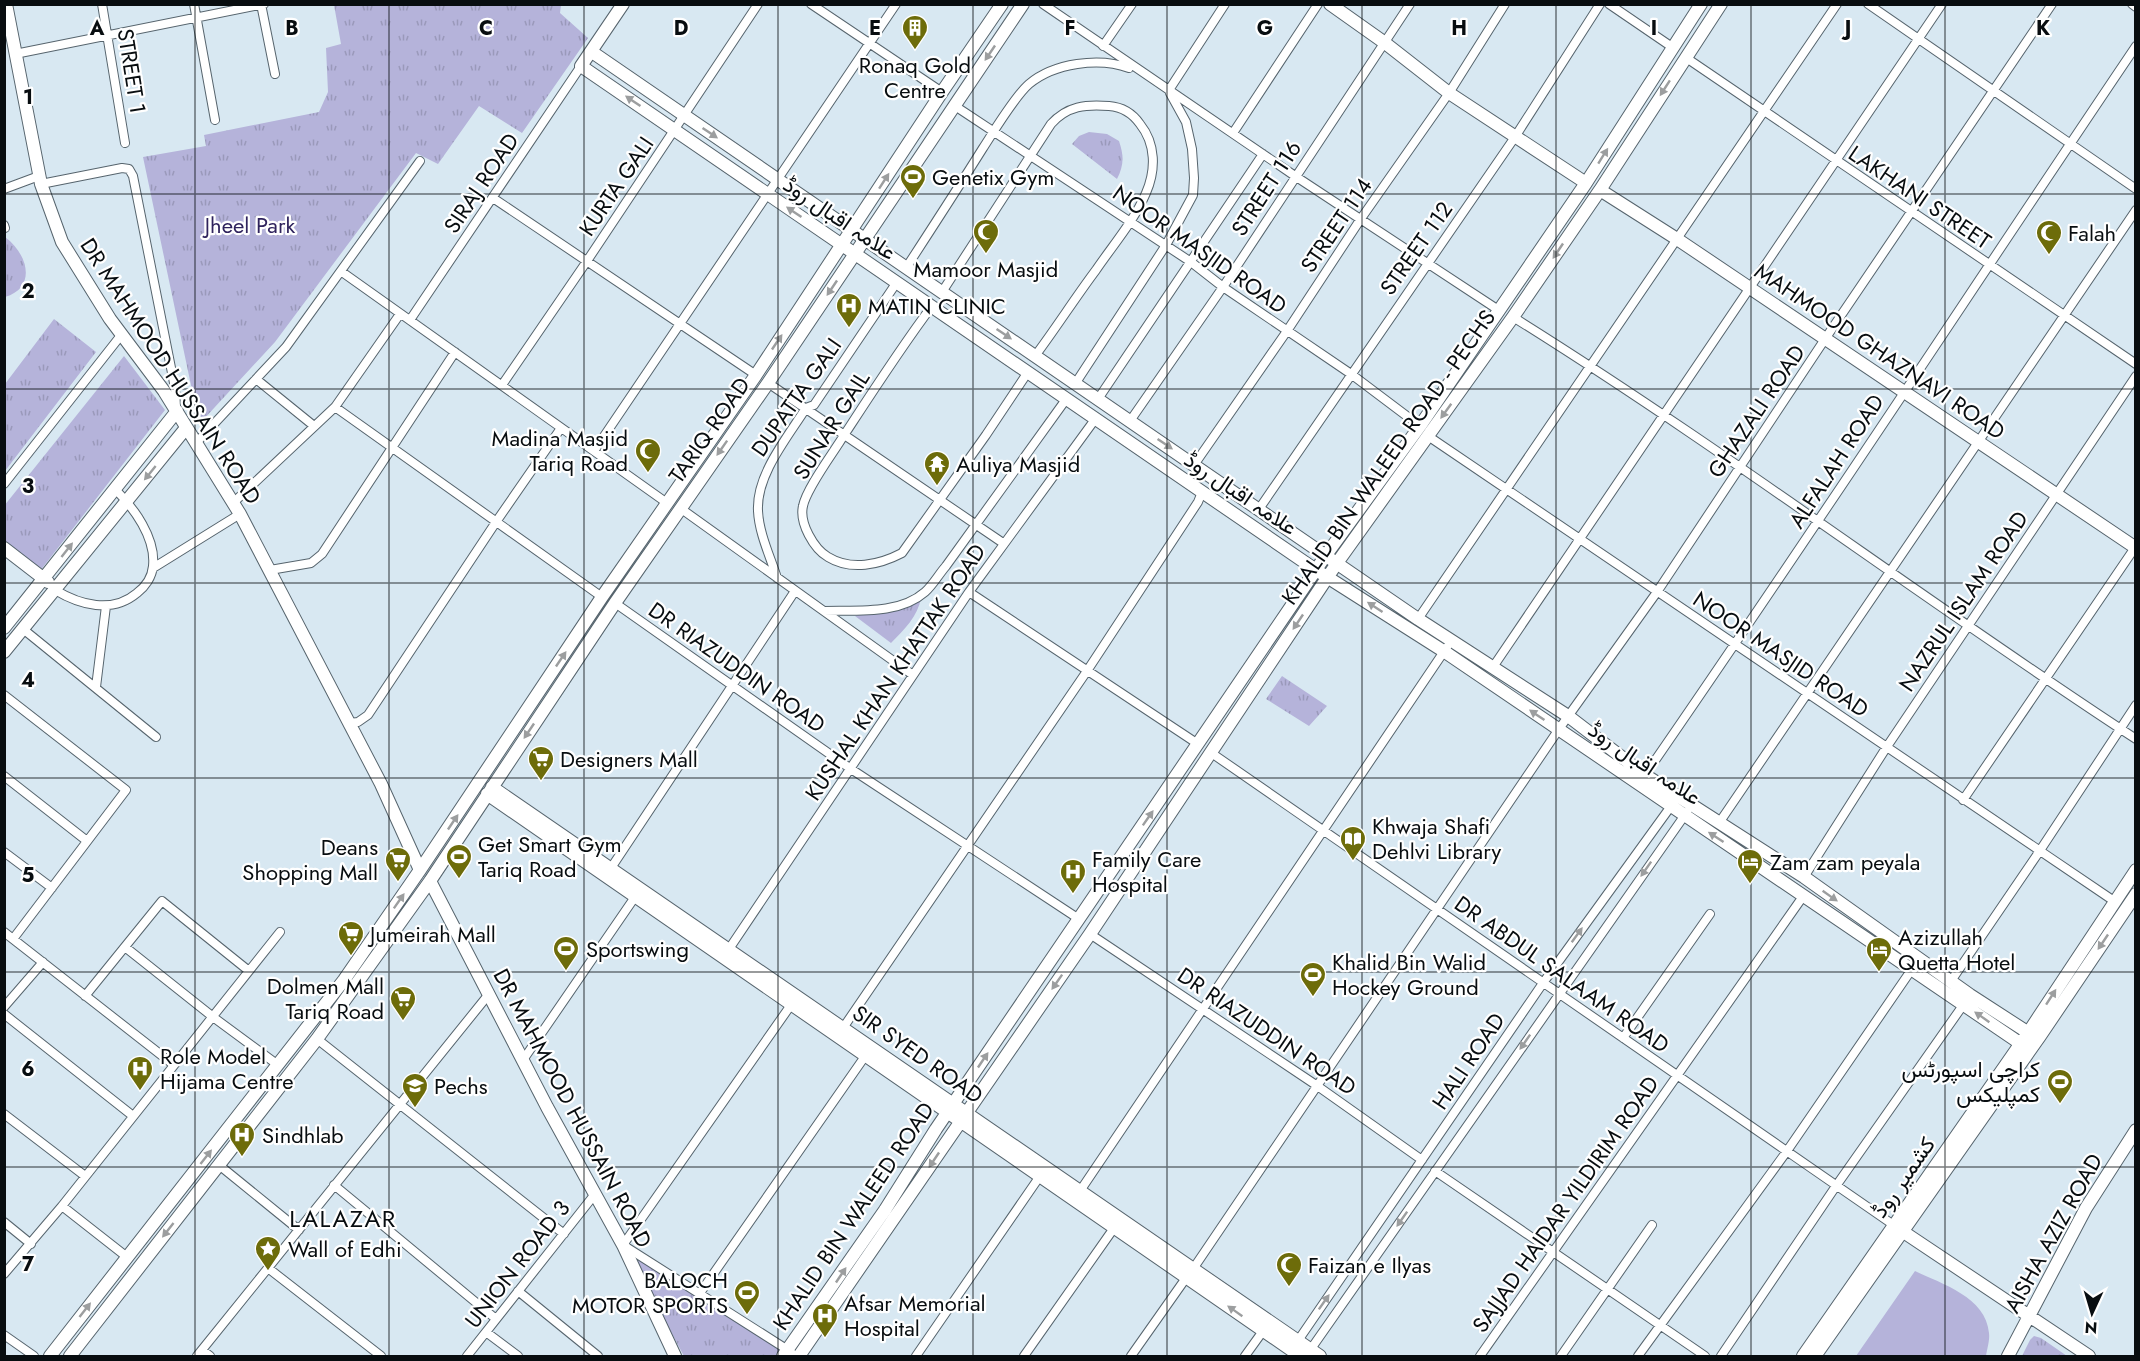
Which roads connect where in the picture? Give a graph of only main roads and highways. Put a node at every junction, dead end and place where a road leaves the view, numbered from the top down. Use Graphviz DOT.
graph roads {
  1 [pos="6,4"];
  2 [pos="623,4"];
  3 [pos="1002,4"];
  4 [pos="1023,4"];
  5 [pos="1330,4"];
  6 [pos="1701,4"];
  7 [pos="1721,4"];
  8 [pos="592,52"];
  9 [pos="1587,183"];
  10 [pos="1600,190"];
  11 [pos="852,230"];
  12 [pos="865,239"];
  13 [pos="842,245"];
  14 [pos="855,254"];
  15 [pos="177,411"];
  16 [pos="186,428"];
  17 [pos="1424,431"];
  18 [pos="2135,547"];
  19 [pos="4,548"];
  20 [pos="1326,555"];
  21 [pos="1337,563"];
  22 [pos="1316,570"];
  23 [pos="1328,577"];
  24 [pos="44,579"];
  25 [pos="55,590"];
  26 [pos="4,628"];
  27 [pos="1448,647"];
  28 [pos="4,652"];
  29 [pos="490,790"];
  30 [pos="420,870"];
  31 [pos="2136,870"];
  32 [pos="430,881"];
  33 [pos="638,893"];
  34 [pos="2136,894"];
  35 [pos="1079,919"];
  36 [pos="1090,934"];
  37 [pos="1967,999"];
  38 [pos="794,1000"];
  39 [pos="2033,1036"];
  40 [pos="2025,1047"];
  41 [pos="868,1052"];
  42 [pos="953,1104"];
  43 [pos="966,1113"];
  44 [pos="936,1129"];
  45 [pos="2136,1130"];
  46 [pos="949,1138"];
  47 [pos="1059,1184"];
  48 [pos="1899,1228"];
  49 [pos="1167,1258"];
  50 [pos="1190,1273"];
  51 [pos="2031,1316"];
  52 [pos="1304,1352"];
  53 [pos="792,1355"];
  54 [pos="50,1356"];
  55 [pos="70,1356"];
  56 [pos="675,1356"];
  57 [pos="1803,1356"];
  58 [pos="1815,1356"];
  59 [pos="2008,1356"];
  60 [pos="2089,1356"];
  1 -- 15 [label="main road, DR MAHMOOD HUSSAIN ROAD"];
  2 -- 8 [label="main road"];
  11 -- 3 [label="main road, TARIQ ROAD, one-way"];
  4 -- 12 [label="main road, TARIQ ROAD, one-way"];
  5 -- 9 [label="main road"];
  9 -- 6 [label="main road, KHALID BIN WALEED ROAD - PECHS, one-way"];
  7 -- 10 [label="main road, KHALID BIN WALEED ROAD - PECHS, one-way"];
  8 -- 11 [label="main road, علامہ اقبال روڈ, one-way"];
  13 -- 8 [label="main road, علامہ اقبال روڈ, one-way"];
  9 -- 17 [label="main road, KHALID BIN WALEED ROAD - PECHS"];
  10 -- 17 [label="main road, KHALID BIN WALEED ROAD - PECHS, one-way"];
  10 -- 18 [label="main road, MAHMOOD GHAZNAVI ROAD"];
  11 -- 12 [label="main road, علامہ اقبال روڈ"];
  11 -- 13 [label="main road, TARIQ ROAD"];
  12 -- 14 [label="main road, TARIQ ROAD"];
  12 -- 20 [label="main road, علامہ اقبال روڈ, one-way"];
  13 -- 14 [label="main road, علامہ اقبال روڈ"];
  30 -- 13 [label="main road, TARIQ ROAD, one-way"];
  14 -- 22 [label="main road, علامہ اقبال روڈ"];
  14 -- 29 [label="main road, TARIQ ROAD, one-way"];
  15 -- 16 [label="main road, DR MAHMOOD HUSSAIN ROAD"];
  24 -- 15 [label="main road, one-way"];
  16 -- 25 [label="main road, one-way"];
  16 -- 30 [label="main road, DR MAHMOOD HUSSAIN ROAD"];
  17 -- 20 [label="main road, KHALID BIN WALEED ROAD - PECHS"];
  17 -- 21 [label="main road, KHALID BIN WALEED ROAD - PECHS"];
  19 -- 24 [label="main road"];
  20 -- 21 [label="main road, علامہ اقبال روڈ"];
  20 -- 22 [label="main road, KHALID BIN WALEED ROAD - PECHS"];
  21 -- 23 [label="main road, KHALID BIN WALEED ROAD - PECHS"];
  21 -- 27 [label="main road, علامہ اقبال روڈ"];
  22 -- 23 [label="main road, علامہ اقبال روڈ"];
  35 -- 22 [label="main road, KHALID BIN WALEED ROAD - PECHS, one-way"];
  27 -- 23 [label="main road, علامہ اقبال روڈ, one-way"];
  23 -- 36 [label="main road, KHALID BIN WALEED ROAD - PECHS, one-way"];
  24 -- 25 [label="main road"];
  24 -- 26 [label="main road"];
  25 -- 28 [label="main road"];
  37 -- 27 [label="main road, علامہ اقبال روڈ, one-way"];
  27 -- 37 [label="main road, علامہ اقبال روڈ, one-way"];
  29 -- 32 [label="main road, TARIQ ROAD"];
  29 -- 33 [label="main road, SIR SYED ROAD"];
  29 -- 33 [label="main road, SIR SYED ROAD"];
  54 -- 30 [label="main road, TARIQ ROAD, one-way"];
  39 -- 31 [label="main road, کشمیر روڈ, one-way"];
  32 -- 55 [label="main road, TARIQ ROAD, one-way"];
  32 -- 56 [label="main road, DR MAHMOOD HUSSAIN ROAD"];
  33 -- 38 [label="main road, SIR SYED ROAD"];
  33 -- 38 [label="main road, SIR SYED ROAD"];
  34 -- 39 [label="main road, کشمیر روڈ, one-way"];
  42 -- 35 [label="main road, KHALID BIN WALEED ROAD, one-way"];
  36 -- 43 [label="main road, KHALID BIN WALEED ROAD, one-way"];
  37 -- 39 [label="main road, علامہ اقبال روڈ"];
  40 -- 37 [label="main road, علامہ اقبال روڈ, one-way"];
  38 -- 41 [label="main road, SIR SYED ROAD"];
  38 -- 41 [label="main road, SIR SYED ROAD"];
  39 -- 40 [label="main road, کشمیر روڈ"];
  40 -- 48 [label="main road, کشمیر روڈ"];
  41 -- 42 [label="main road, SIR SYED ROAD"];
  42 -- 43 [label="main road, SIR SYED ROAD"];
  42 -- 43 [label="main road"];
  42 -- 44 [label="main road, KHALID BIN WALEED ROAD"];
  43 -- 46 [label="main road, KHALID BIN WALEED ROAD"];
  43 -- 47 [label="main road, SIR SYED ROAD"];
  43 -- 47 [label="main road, SIR SYED ROAD"];
  44 -- 46 [label="main road"];
  53 -- 44 [label="main road, KHALID BIN WALEED ROAD, one-way"];
  45 -- 51 [label="main road, AISHA AZIZ ROAD"];
  46 -- 53 [label="main road, KHALID BIN WALEED ROAD, one-way"];
  47 -- 49 [label="main road, SIR SYED ROAD"];
  47 -- 49 [label="main road, SIR SYED ROAD"];
  48 -- 51 [label="main road"];
  48 -- 57 [label="main road, کشمیر روڈ"];
  48 -- 58 [label="main road, کشمیر روڈ"];
  49 -- 50 [label="main road, SIR SYED ROAD"];
  50 -- 52 [label="main road, SIR SYED ROAD"];
  52 -- 50 [label="main road, SIR SYED ROAD, one-way"];
  51 -- 59 [label="main road, AISHA AZIZ ROAD"];
  51 -- 60 [label="main road"];
}
